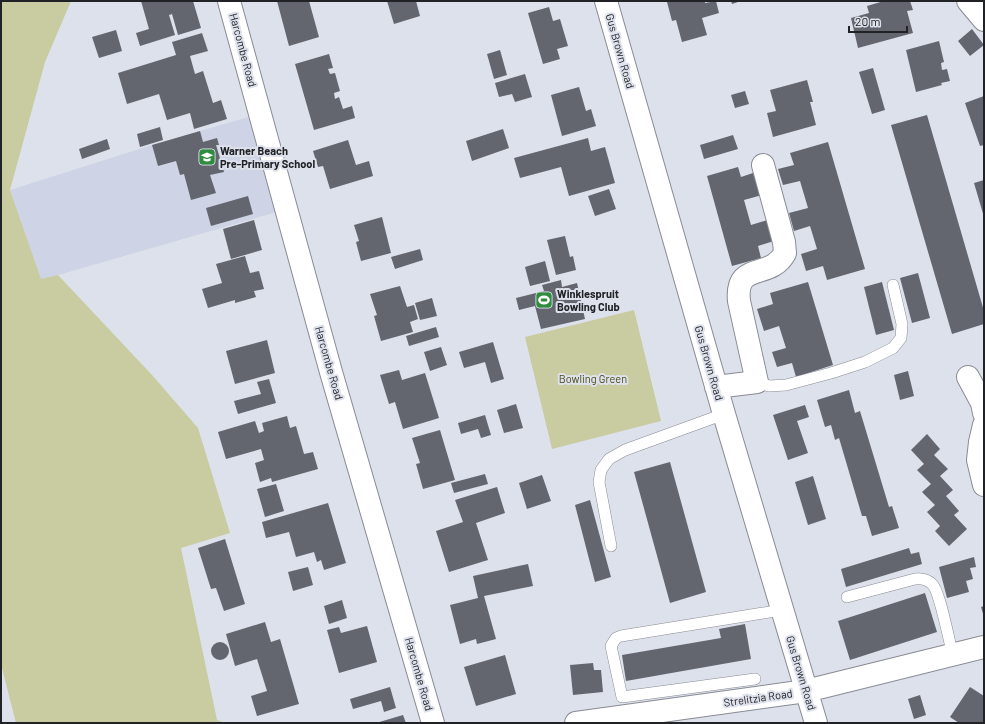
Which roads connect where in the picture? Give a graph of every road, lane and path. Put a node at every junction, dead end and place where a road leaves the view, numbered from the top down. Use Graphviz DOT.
graph roads {
  1 [pos="229,1"];
  2 [pos="606,1"];
  3 [pos="968,1"];
  4 [pos="984,20"];
  5 [pos="763,165"];
  6 [pos="893,285"];
  7 [pos="968,377"];
  8 [pos="757,382"];
  9 [pos="716,387"];
  10 [pos="984,413"];
  11 [pos="724,414"];
  12 [pos="984,425"];
  13 [pos="984,485"];
  14 [pos="611,546"];
  15 [pos="847,597"];
  16 [pos="782,610"];
  17 [pos="984,647"];
  18 [pos="953,655"];
  19 [pos="755,679"];
  20 [pos="806,691"];
  21 [pos="624,707"];
  22 [pos="433,723"];
  23 [pos="576,723"];
  24 [pos="816,723"];
  1 -- 22 [label="street, Harcombe Road"];
  2 -- 9 [label="street, Gus Brown Road"];
  3 -- 4 [label="street"];
  5 -- 8 [label="street"];
  6 -- 8 [label="lane"];
  7 -- 10 [label="street"];
  8 -- 9 [label="street"];
  9 -- 11 [label="street, Gus Brown Road"];
  11 -- 14 [label="lane"];
  11 -- 16 [label="street, Gus Brown Road"];
  12 -- 13 [label="street"];
  15 -- 18 [label="lane"];
  16 -- 20 [label="street, Gus Brown Road"];
  16 -- 21 [label="lane"];
  17 -- 18 [label="street, Strelitzia Road"];
  18 -- 20 [label="street, Strelitzia Road"];
  19 -- 21 [label="lane"];
  20 -- 21 [label="street, Strelitzia Road"];
  20 -- 24 [label="street, Gus Brown Road"];
  21 -- 23 [label="street, Strelitzia Road"];
}
